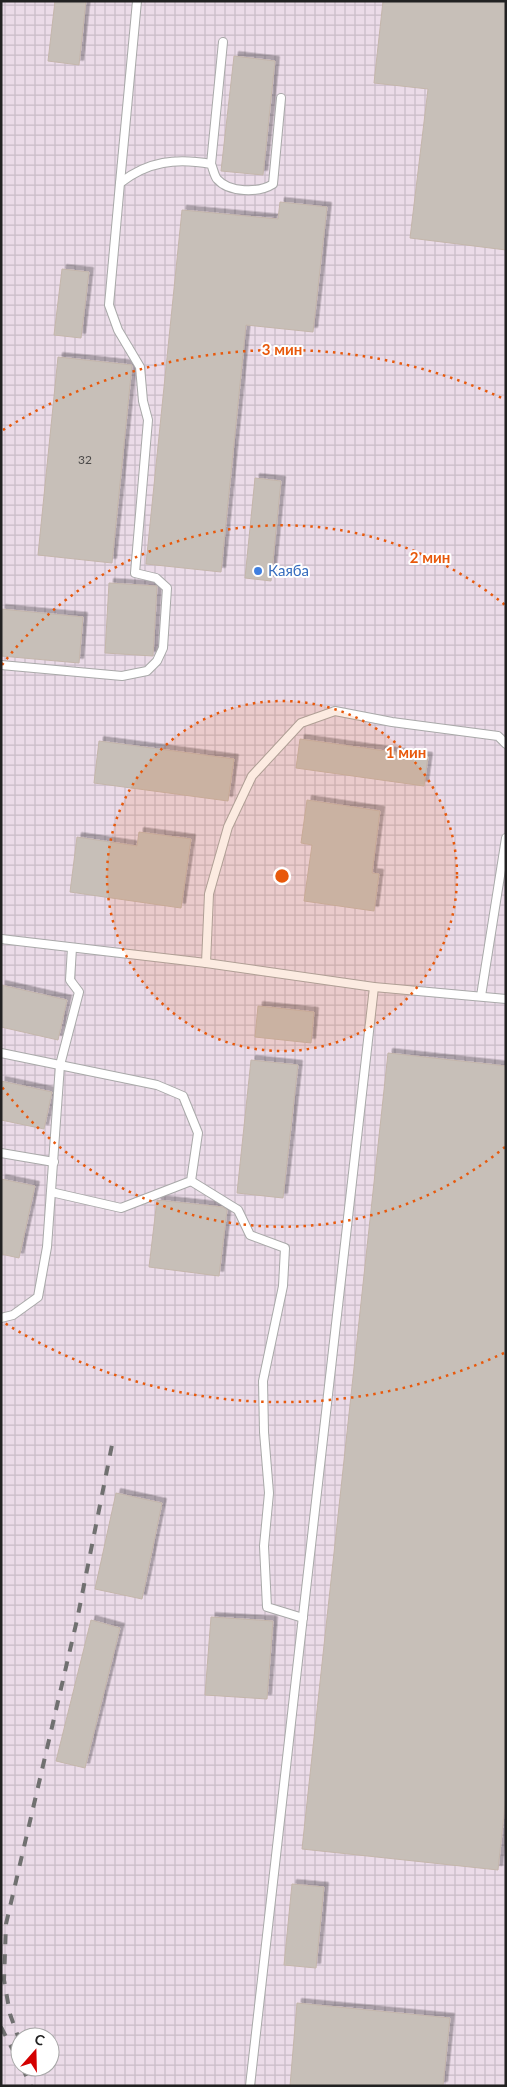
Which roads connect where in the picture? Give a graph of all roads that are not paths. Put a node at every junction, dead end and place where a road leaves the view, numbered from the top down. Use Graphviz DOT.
graph roads {
  1 [pos="137,1"];
  2 [pos="223,42"];
  3 [pos="281,98"];
  4 [pos="211,164"];
  5 [pos="120,183"];
  6 [pos="1,666"];
  7 [pos="506,744"];
  8 [pos="506,838"];
  9 [pos="1,939"];
  10 [pos="72,948"];
  11 [pos="206,963"];
  12 [pos="374,986"];
  13 [pos="481,996"];
  14 [pos="506,999"];
  15 [pos="1,1053"];
  16 [pos="60,1065"];
  17 [pos="1,1153"];
  18 [pos="54,1162"];
  19 [pos="191,1181"];
  20 [pos="51,1192"];
  21 [pos="1,1318"];
  22 [pos="303,1618"];
  23 [pos="250,2086"];
  1 -- 5 [label="lane"];
  2 -- 4 [label="lane"];
  3 -- 4 [label="lane"];
  4 -- 5 [label="lane"];
  5 -- 6 [label="lane"];
  7 -- 11 [label="lane"];
  8 -- 13 [label="lane"];
  9 -- 10 [label="lane"];
  10 -- 11 [label="lane"];
  10 -- 16 [label="lane"];
  11 -- 12 [label="lane"];
  12 -- 13 [label="lane"];
  12 -- 22 [label="lane"];
  13 -- 14 [label="lane"];
  15 -- 16 [label="lane"];
  16 -- 18 [label="lane"];
  16 -- 19 [label="lane"];
  17 -- 18 [label="lane"];
  18 -- 20 [label="lane"];
  19 -- 20 [label="lane"];
  19 -- 22 [label="lane"];
  20 -- 21 [label="lane"];
  22 -- 23 [label="lane"];
}
